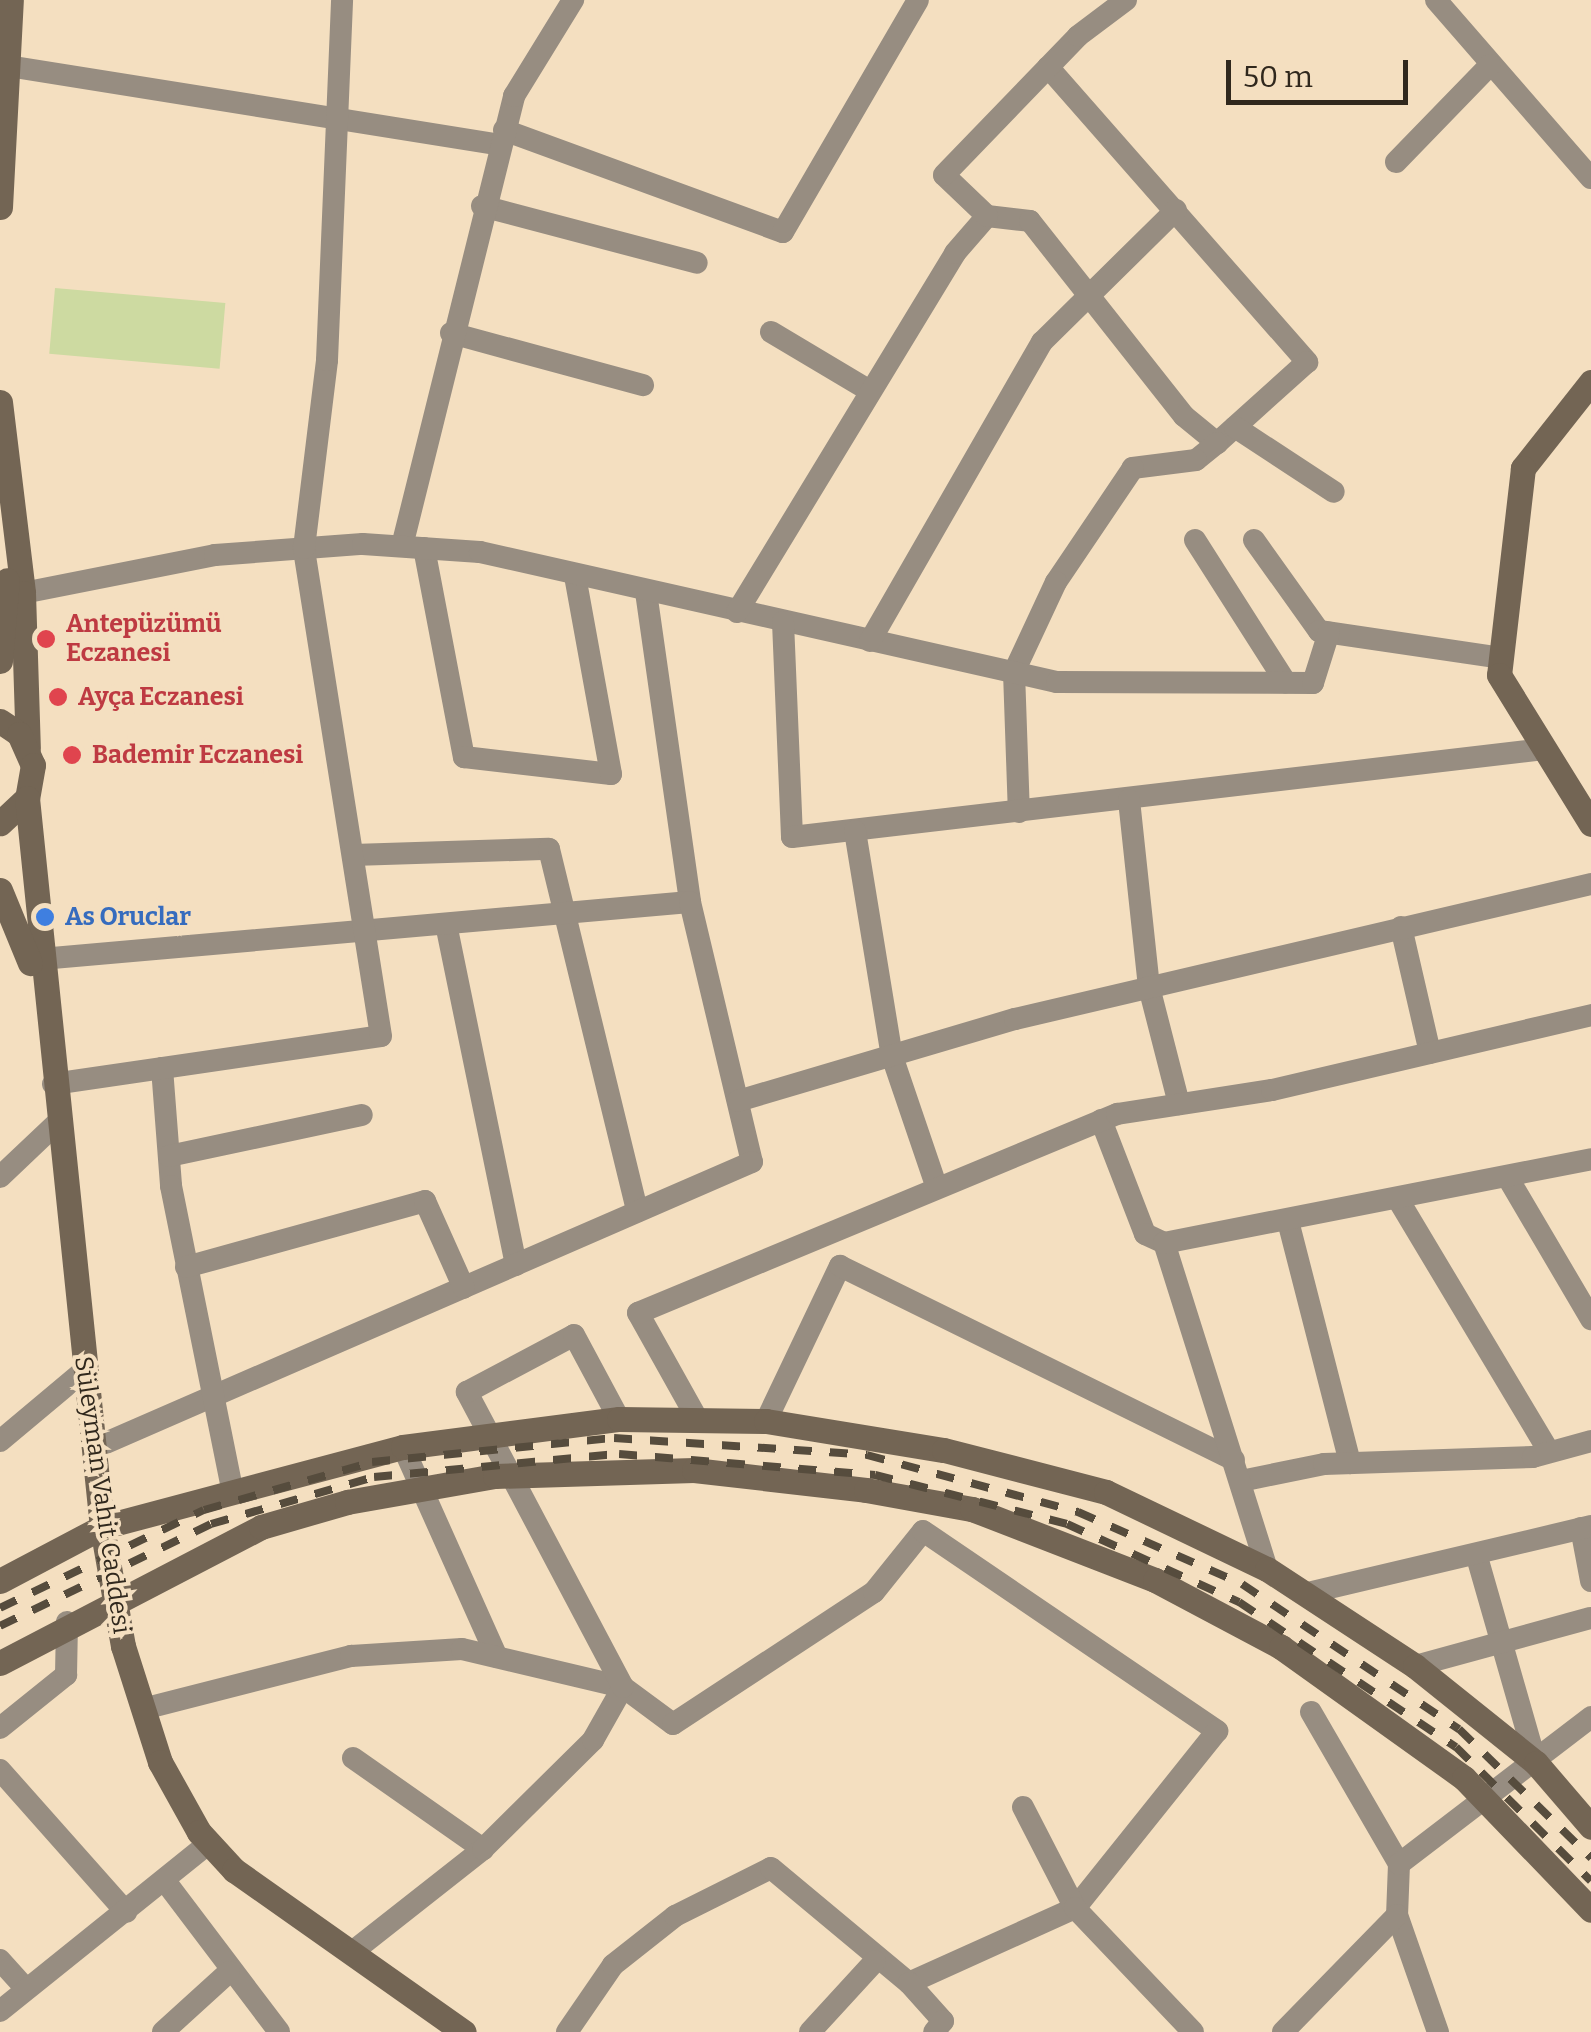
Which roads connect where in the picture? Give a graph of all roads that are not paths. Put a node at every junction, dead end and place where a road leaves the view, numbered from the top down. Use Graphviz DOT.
graph roads {
  1 [pos="11,0"];
  2 [pos="342,0"];
  3 [pos="573,0"];
  4 [pos="918,0"];
  5 [pos="1126,0"];
  6 [pos="1436,0"];
  7 [pos="1490,65"];
  8 [pos="8,66"];
  9 [pos="1048,67"];
  10 [pos="338,119"];
  11 [pos="502,137"];
  12 [pos="1396,162"];
  13 [pos="1591,178"];
  14 [pos="482,206"];
  15 [pos="0,208"];
  16 [pos="1176,210"];
  17 [pos="987,216"];
  18 [pos="697,262"];
  19 [pos="1094,291"];
  20 [pos="771,332"];
  21 [pos="452,333"];
  22 [pos="643,386"];
  23 [pos="870,392"];
  24 [pos="1588,392"];
  25 [pos="0,402"];
  26 [pos="1226,435"];
  27 [pos="1334,492"];
  28 [pos="11,510"];
  29 [pos="1195,540"];
  30 [pos="1254,540"];
  31 [pos="413,547"];
  32 [pos="304,548"];
  33 [pos="576,575"];
  34 [pos="646,592"];
  35 [pos="23,593"];
  36 [pos="736,612"];
  37 [pos="783,622"];
  38 [pos="1329,632"];
  39 [pos="870,641"];
  40 [pos="1501,658"];
  41 [pos="0,661"];
  42 [pos="1014,672"];
  43 [pos="1286,683"];
  44 [pos="0,720"];
  45 [pos="28,748"];
  46 [pos="1544,749"];
  47 [pos="27,798"];
  48 [pos="1129,800"];
  49 [pos="1020,812"];
  50 [pos="0,824"];
  51 [pos="1591,824"];
  52 [pos="855,831"];
  53 [pos="353,855"];
  54 [pos="1591,884"];
  55 [pos="0,890"];
  56 [pos="690,902"];
  57 [pos="564,918"];
  58 [pos="446,924"];
  59 [pos="364,928"];
  60 [pos="1401,928"];
  61 [pos="41,959"];
  62 [pos="1149,987"];
  63 [pos="1591,1015"];
  64 [pos="49,1051"];
  65 [pos="1430,1053"];
  66 [pos="892,1056"];
  67 [pos="162,1068"];
  68 [pos="53,1084"];
  69 [pos="738,1101"];
  70 [pos="1179,1104"];
  71 [pos="362,1115"];
  72 [pos="1100,1120"];
  73 [pos="57,1124"];
  74 [pos="169,1156"];
  75 [pos="1591,1159"];
  76 [pos="0,1177"];
  77 [pos="1508,1178"];
  78 [pos="936,1185"];
  79 [pos="1398,1201"];
  80 [pos="637,1211"];
  81 [pos="1288,1221"];
  82 [pos="1164,1243"];
  83 [pos="516,1265"];
  84 [pos="186,1267"];
  85 [pos="464,1288"];
  86 [pos="1591,1318"];
  87 [pos="85,1370"];
  88 [pos="210,1400"];
  89 [pos="619,1420"];
  90 [pos="766,1421"];
  91 [pos="698,1422"];
  92 [pos="487,1436"];
  93 [pos="0,1441"];
  94 [pos="1591,1441"];
  95 [pos="403,1447"];
  96 [pos="94,1448"];
  97 [pos="1549,1452"];
  98 [pos="1350,1463"];
  99 [pos="1238,1470"];
  100 [pos="508,1476"];
  101 [pos="232,1488"];
  102 [pos="419,1490"];
  103 [pos="102,1527"];
  104 [pos="1586,1527"];
  105 [pos="1477,1557"];
  106 [pos="1267,1569"];
  107 [pos="1591,1580"];
  108 [pos="0,1581"];
  109 [pos="1308,1593"];
  110 [pos="112,1597"];
  111 [pos="1591,1618"];
  112 [pos="67,1622"];
  113 [pos="1499,1646"];
  114 [pos="497,1656"];
  115 [pos="0,1663"];
  116 [pos="1415,1666"];
  117 [pos="622,1687"];
  118 [pos="143,1709"];
  119 [pos="1311,1712"];
  120 [pos="1591,1717"];
  121 [pos="0,1728"];
  122 [pos="354,1758"];
  123 [pos="1536,1762"];
  124 [pos="0,1770"];
  125 [pos="1487,1799"];
  126 [pos="1023,1808"];
  127 [pos="1591,1827"];
  128 [pos="209,1844"];
  129 [pos="483,1849"];
  130 [pos="1400,1864"];
  131 [pos="166,1882"];
  132 [pos="1075,1908"];
  133 [pos="1591,1910"];
  134 [pos="126,1912"];
  135 [pos="1396,1915"];
  136 [pos="352,1953"];
  137 [pos="0,1960"];
  138 [pos="875,1962"];
  139 [pos="229,1972"];
  140 [pos="909,1984"];
  141 [pos="25,1988"];
  142 [pos="0,2013"];
  143 [pos="14,2032"];
  144 [pos="163,2032"];
  145 [pos="279,2032"];
  146 [pos="464,2032"];
  147 [pos="568,2032"];
  148 [pos="810,2032"];
  149 [pos="934,2032"];
  150 [pos="1193,2032"];
  151 [pos="1283,2032"];
  152 [pos="1438,2032"];
  1 -- 8 [label="main road"];
  2 -- 10 [label="street"];
  3 -- 11 [label="street"];
  4 -- 11 [label="street"];
  5 -- 9 [label="street"];
  6 -- 7 [label="street"];
  7 -- 12 [label="street"];
  7 -- 13 [label="street"];
  8 -- 10 [label="street"];
  8 -- 15 [label="main road"];
  9 -- 16 [label="street"];
  9 -- 17 [label="street"];
  10 -- 11 [label="street"];
  10 -- 32 [label="street"];
  11 -- 14 [label="street"];
  14 -- 18 [label="street"];
  14 -- 21 [label="street"];
  16 -- 19 [label="street"];
  16 -- 26 [label="street"];
  17 -- 19 [label="street"];
  17 -- 23 [label="street"];
  19 -- 26 [label="street"];
  19 -- 39 [label="street"];
  20 -- 23 [label="street"];
  21 -- 22 [label="street"];
  21 -- 31 [label="street"];
  23 -- 36 [label="street"];
  24 -- 40 [label="main road"];
  25 -- 28 [label="main road"];
  26 -- 27 [label="street"];
  26 -- 42 [label="street"];
  28 -- 35 [label="main road"];
  28 -- 41 [label="main road"];
  29 -- 43 [label="street"];
  30 -- 38 [label="street"];
  31 -- 32 [label="street"];
  31 -- 33 [label="street"];
  31 -- 33 [label="street"];
  32 -- 35 [label="street"];
  32 -- 53 [label="street"];
  33 -- 34 [label="street"];
  34 -- 36 [label="street"];
  34 -- 56 [label="street"];
  35 -- 45 [label="main road"];
  36 -- 37 [label="street"];
  37 -- 39 [label="street"];
  37 -- 52 [label="street"];
  38 -- 40 [label="street"];
  38 -- 43 [label="street"];
  39 -- 42 [label="street"];
  40 -- 46 [label="main road"];
  42 -- 43 [label="street"];
  42 -- 49 [label="street"];
  44 -- 45 [label="main road"];
  45 -- 47 [label="main road"];
  46 -- 48 [label="street"];
  46 -- 51 [label="main road"];
  47 -- 50 [label="main road"];
  47 -- 61 [label="main road"];
  48 -- 49 [label="street"];
  48 -- 62 [label="street"];
  49 -- 52 [label="street"];
  52 -- 66 [label="street"];
  53 -- 57 [label="street"];
  53 -- 59 [label="street"];
  54 -- 60 [label="street"];
  55 -- 64 [label="main road"];
  56 -- 57 [label="street"];
  56 -- 69 [label="street"];
  57 -- 58 [label="street"];
  57 -- 80 [label="street"];
  58 -- 59 [label="street"];
  58 -- 83 [label="street"];
  59 -- 61 [label="street"];
  59 -- 67 [label="street"];
  60 -- 62 [label="street"];
  60 -- 65 [label="street"];
  61 -- 64 [label="main road"];
  62 -- 66 [label="street"];
  62 -- 70 [label="street"];
  63 -- 65 [label="street"];
  64 -- 68 [label="main road, Süleyman Vahit Caddesi"];
  65 -- 70 [label="street"];
  66 -- 69 [label="street"];
  66 -- 78 [label="street"];
  67 -- 68 [label="street"];
  67 -- 74 [label="street"];
  68 -- 73 [label="main road, Süleyman Vahit Caddesi"];
  69 -- 80 [label="street"];
  70 -- 72 [label="street"];
  71 -- 74 [label="street"];
  72 -- 78 [label="street"];
  72 -- 82 [label="street"];
  73 -- 76 [label="street"];
  73 -- 87 [label="main road, Süleyman Vahit Caddesi"];
  74 -- 84 [label="street"];
  75 -- 77 [label="street"];
  77 -- 79 [label="street"];
  77 -- 86 [label="street"];
  78 -- 91 [label="street"];
  79 -- 81 [label="street"];
  79 -- 97 [label="street"];
  80 -- 83 [label="street"];
  81 -- 82 [label="street"];
  81 -- 98 [label="street"];
  82 -- 99 [label="street"];
  83 -- 85 [label="street"];
  84 -- 85 [label="street"];
  84 -- 88 [label="street"];
  85 -- 88 [label="street"];
  87 -- 93 [label="street"];
  87 -- 96 [label="main road, Süleyman Vahit Caddesi"];
  88 -- 96 [label="street"];
  88 -- 101 [label="street"];
  89 -- 91 [label="main road"];
  89 -- 92 [label="main road"];
  89 -- 92 [label="street"];
  90 -- 91 [label="main road"];
  90 -- 99 [label="street"];
  90 -- 106 [label="main road"];
  92 -- 95 [label="main road"];
  92 -- 100 [label="street"];
  94 -- 97 [label="street"];
  95 -- 101 [label="main road"];
  95 -- 102 [label="street"];
  96 -- 103 [label="main road, Süleyman Vahit Caddesi"];
  97 -- 98 [label="street"];
  98 -- 99 [label="street"];
  99 -- 106 [label="street"];
  100 -- 102 [label="main road"];
  100 -- 117 [label="street"];
  100 -- 125 [label="main road"];
  101 -- 103 [label="main road"];
  102 -- 110 [label="main road"];
  102 -- 114 [label="street"];
  103 -- 108 [label="main road"];
  103 -- 110 [label="main road, Süleyman Vahit Caddesi"];
  104 -- 105 [label="street"];
  104 -- 107 [label="street"];
  105 -- 109 [label="street"];
  105 -- 113 [label="street"];
  106 -- 109 [label="main road"];
  109 -- 116 [label="main road"];
  110 -- 112 [label="main road"];
  110 -- 118 [label="main road, Süleyman Vahit Caddesi"];
  111 -- 113 [label="street"];
  112 -- 115 [label="main road"];
  112 -- 121 [label="street"];
  113 -- 116 [label="street"];
  113 -- 123 [label="street"];
  114 -- 117 [label="street"];
  114 -- 118 [label="street"];
  116 -- 123 [label="main road"];
  117 -- 129 [label="street"];
  117 -- 132 [label="street"];
  118 -- 128 [label="main road, Süleyman Vahit Caddesi"];
  119 -- 130 [label="street"];
  120 -- 123 [label="street"];
  122 -- 129 [label="street"];
  123 -- 125 [label="street"];
  123 -- 127 [label="main road"];
  124 -- 134 [label="street"];
  125 -- 130 [label="street"];
  125 -- 133 [label="main road"];
  126 -- 132 [label="street"];
  128 -- 131 [label="street"];
  128 -- 136 [label="main road, Süleyman Vahit Caddesi"];
  129 -- 136 [label="street"];
  130 -- 135 [label="street"];
  131 -- 134 [label="street"];
  131 -- 139 [label="street"];
  132 -- 140 [label="street"];
  132 -- 150 [label="street"];
  134 -- 141 [label="street"];
  135 -- 151 [label="street"];
  135 -- 152 [label="street"];
  136 -- 146 [label="main road, Süleyman Vahit Caddesi"];
  137 -- 141 [label="street"];
  138 -- 140 [label="street"];
  138 -- 147 [label="street"];
  138 -- 148 [label="street"];
  139 -- 144 [label="street"];
  139 -- 145 [label="street"];
  140 -- 149 [label="street"];
  141 -- 142 [label="street"];
  142 -- 143 [label="street"];
}
